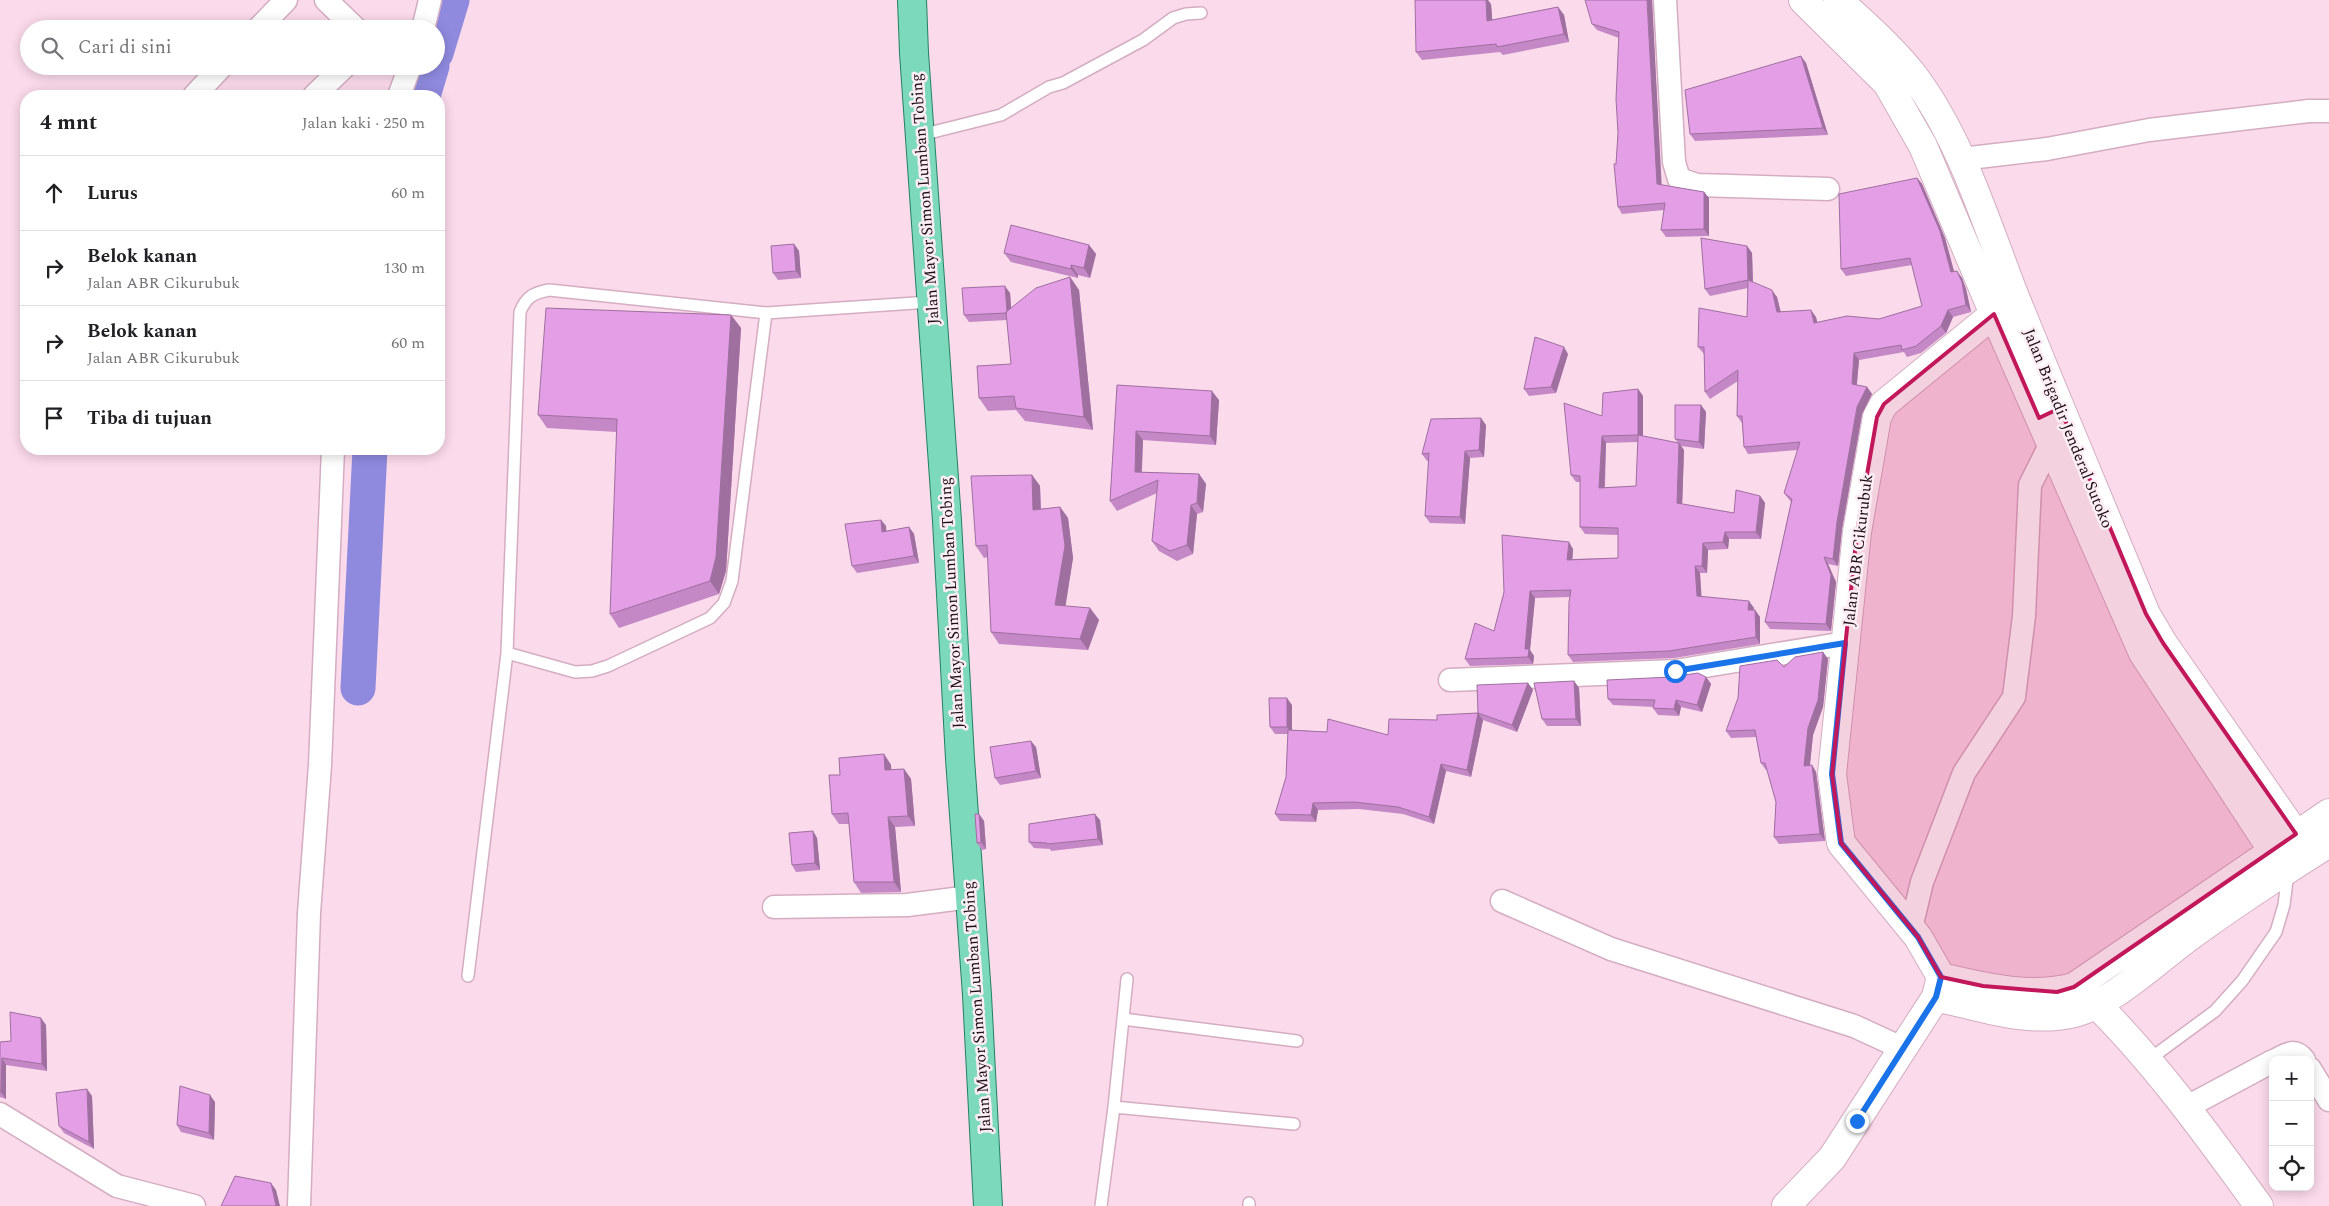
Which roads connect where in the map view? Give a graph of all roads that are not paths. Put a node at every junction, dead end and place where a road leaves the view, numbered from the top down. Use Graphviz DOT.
graph roads {
  1 [pos="286,0"];
  2 [pos="326,0"];
  3 [pos="430,0"];
  4 [pos="912,0"];
  5 [pos="1665,0"];
  6 [pos="1802,0"];
  7 [pos="1838,0"];
  8 [pos="1201,14"];
  9 [pos="267,20"];
  10 [pos="347,20"];
  11 [pos="425,20"];
  12 [pos="214,75"];
  13 [pos="336,75"];
  14 [pos="407,75"];
  15 [pos="200,90"];
  16 [pos="320,90"];
  17 [pos="401,90"];
  18 [pos="2329,111"];
  19 [pos="921,135"];
  20 [pos="1961,159"];
  21 [pos="1828,189"];
  22 [pos="930,302"];
  23 [pos="766,313"];
  24 [pos="1994,314"];
  25 [pos="2049,413"];
  26 [pos="2050,445"];
  27 [pos="334,455"];
  28 [pos="1845,643"];
  29 [pos="507,653"];
  30 [pos="1450,680"];
  31 [pos="2329,813"];
  32 [pos="2299,850"];
  33 [pos="970,897"];
  34 [pos="1502,901"];
  35 [pos="774,907"];
  36 [pos="1910,928"];
  37 [pos="468,976"];
  38 [pos="1127,979"];
  39 [pos="1939,987"];
  40 [pos="2097,1005"];
  41 [pos="1123,1020"];
  42 [pos="1297,1041"];
  43 [pos="1904,1049"];
  44 [pos="2282,1056"];
  45 [pos="2300,1056"];
  46 [pos="2147,1061"];
  47 [pos="2269,1063"];
  48 [pos="2314,1076"];
  49 [pos="2329,1100"];
  50 [pos="2187,1107"];
  51 [pos="1114,1108"];
  52 [pos="0,1114"];
  53 [pos="1294,1124"];
  54 [pos="194,1206"];
  55 [pos="300,1206"];
  56 [pos="988,1206"];
  57 [pos="1101,1206"];
  58 [pos="1786,1206"];
  59 [pos="2259,1206"];
  1 -- 9 [label="street"];
  2 -- 10 [label="street"];
  3 -- 11 [label="street"];
  4 -- 19 [label="main road, Jalan Mayor Simon Lumban Tobing"];
  5 -- 21 [label="street"];
  6 -- 24 [label="street"];
  7 -- 20 [label="street, Jalan Brigadir Jenderal Sutoko"];
  8 -- 19 [label="lane"];
  12 -- 15 [label="street"];
  13 -- 16 [label="street"];
  14 -- 17 [label="street"];
  18 -- 20 [label="street"];
  19 -- 22 [label="main road, Jalan Mayor Simon Lumban Tobing"];
  20 -- 25 [label="street, Jalan Brigadir Jenderal Sutoko"];
  22 -- 23 [label="lane"];
  22 -- 33 [label="main road, Jalan Mayor Simon Lumban Tobing"];
  23 -- 29 [label="lane"];
  23 -- 29 [label="lane"];
  24 -- 25 [label="street"];
  24 -- 28 [label="street, Jalan ABR Cikurubuk"];
  25 -- 26 [label="street"];
  25 -- 32 [label="street, Jalan Brigadir Jenderal Sutoko"];
  26 -- 32 [label="street"];
  26 -- 36 [label="street"];
  27 -- 55 [label="street"];
  28 -- 30 [label="street"];
  28 -- 36 [label="street, Jalan ABR Cikurubuk"];
  29 -- 37 [label="lane"];
  31 -- 32 [label="street"];
  32 -- 39 [label="street"];
  32 -- 40 [label="street"];
  32 -- 46 [label="lane"];
  33 -- 35 [label="street"];
  33 -- 56 [label="main road, Jalan Mayor Simon Lumban Tobing"];
  34 -- 43 [label="street"];
  36 -- 39 [label="street, Jalan ABR Cikurubuk"];
  38 -- 41 [label="lane"];
  39 -- 40 [label="street"];
  39 -- 43 [label="street"];
  40 -- 46 [label="street"];
  41 -- 42 [label="lane"];
  41 -- 51 [label="lane"];
  43 -- 58 [label="street"];
  44 -- 45 [label="street"];
  46 -- 50 [label="street"];
  47 -- 50 [label="street"];
  48 -- 49 [label="street"];
  50 -- 59 [label="street"];
  51 -- 53 [label="lane"];
  51 -- 57 [label="lane"];
  52 -- 54 [label="street"];
}
